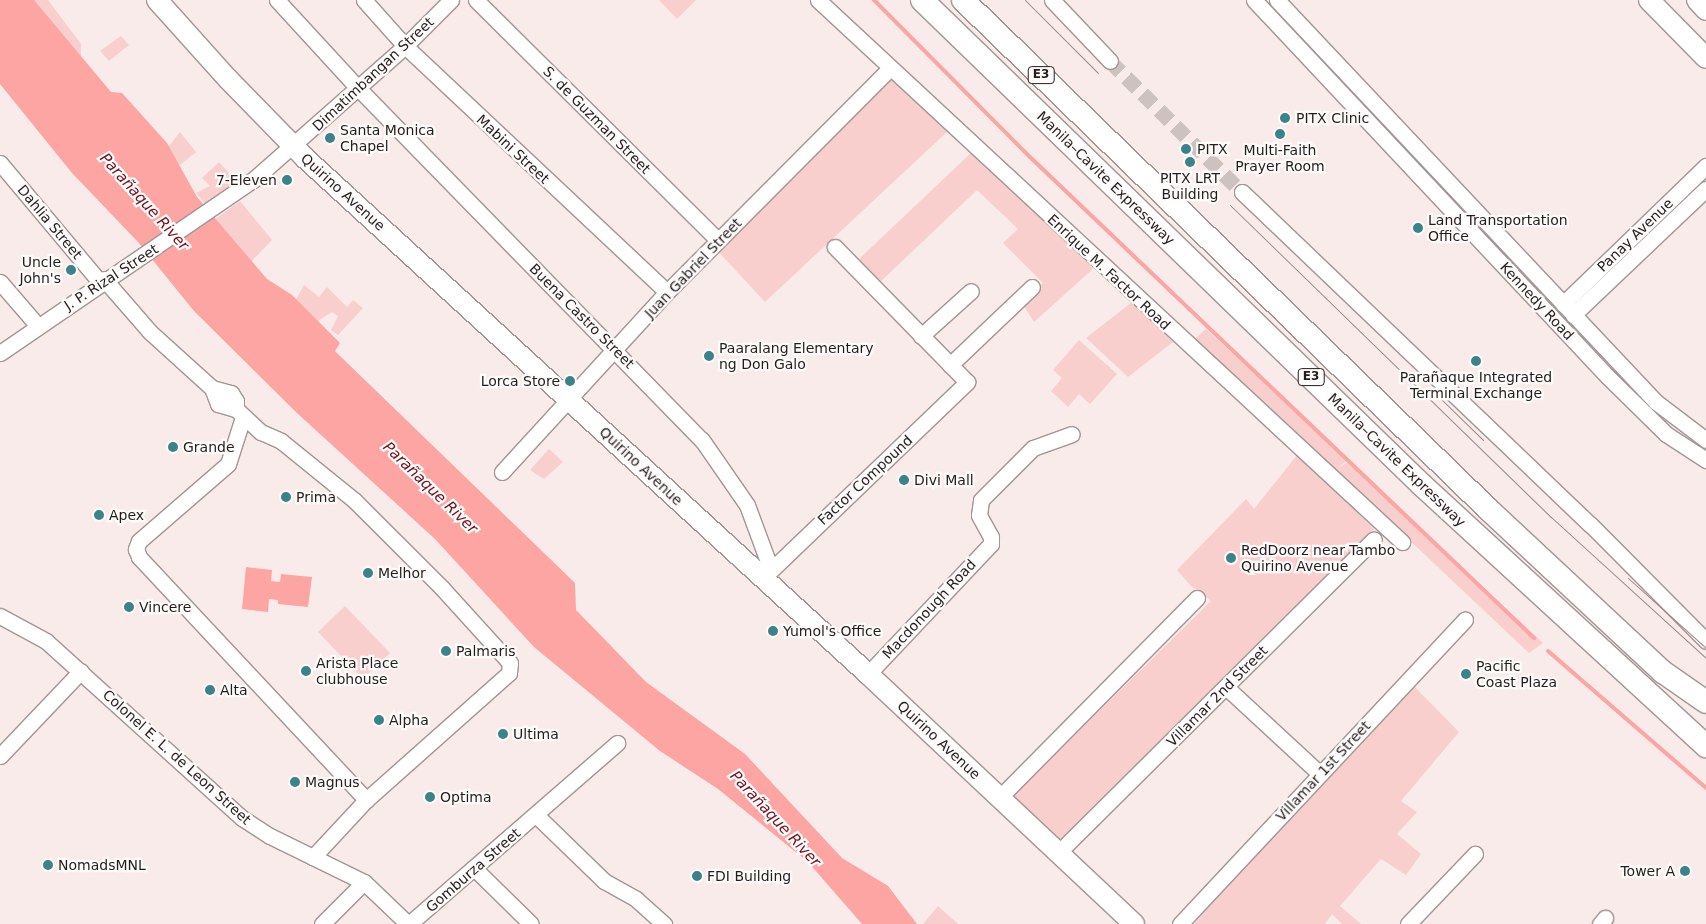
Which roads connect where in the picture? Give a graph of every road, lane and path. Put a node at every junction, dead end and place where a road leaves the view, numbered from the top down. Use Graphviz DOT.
graph roads {
  1 [pos="157,0"];
  2 [pos="277,0"];
  3 [pos="364,0"];
  4 [pos="451,0"];
  5 [pos="476,0"];
  6 [pos="818,0"];
  7 [pos="922,0"];
  8 [pos="963,0"];
  9 [pos="1052,0"];
  10 [pos="1276,0"];
  11 [pos="1649,0"];
  12 [pos="1697,0"];
  13 [pos="1257,1"];
  14 [pos="1706,10"];
  15 [pos="405,46"];
  16 [pos="1706,58"];
  17 [pos="1110,61"];
  18 [pos="889,69"];
  19 [pos="358,88"];
  20 [pos="1363,92"];
  21 [pos="1350,103"];
  22 [pos="294,147"];
  23 [pos="0,163"];
  24 [pos="1706,166"];
  25 [pos="1706,189"];
  26 [pos="1242,192"];
  27 [pos="718,240"];
  28 [pos="835,247"];
  29 [pos="102,280"];
  30 [pos="0,282"];
  31 [pos="1032,287"];
  32 [pos="668,292"];
  33 [pos="971,292"];
  34 [pos="1568,309"];
  35 [pos="37,325"];
  36 [pos="922,336"];
  37 [pos="616,349"];
  38 [pos="0,353"];
  39 [pos="950,365"];
  40 [pos="570,400"];
  41 [pos="239,413"];
  42 [pos="1072,434"];
  43 [pos="1706,440"];
  44 [pos="1706,460"];
  45 [pos="502,472"];
  46 [pos="1374,539"];
  47 [pos="1402,542"];
  48 [pos="1610,544"];
  49 [pos="767,574"];
  50 [pos="1197,598"];
  51 [pos="0,616"];
  52 [pos="1466,619"];
  53 [pos="1706,627"];
  54 [pos="1706,641"];
  55 [pos="81,671"];
  56 [pos="1663,672"];
  57 [pos="868,674"];
  58 [pos="1226,687"];
  59 [pos="1706,702"];
  60 [pos="1706,712"];
  61 [pos="617,743"];
  62 [pos="1706,746"];
  63 [pos="0,756"];
  64 [pos="1320,774"];
  65 [pos="1000,797"];
  66 [pos="366,800"];
  67 [pos="536,815"];
  68 [pos="1058,853"];
  69 [pos="1475,854"];
  70 [pos="313,857"];
  71 [pos="475,869"];
  72 [pos="364,882"];
  73 [pos="322,924"];
  74 [pos="408,924"];
  75 [pos="531,924"];
  76 [pos="664,924"];
  77 [pos="1134,924"];
  78 [pos="1180,924"];
  79 [pos="1408,924"];
  1 -- 22 [label="main road, Quirino Avenue"];
  2 -- 19 [label="street, Buena Castro Street"];
  3 -- 15 [label="street, Mabini Street"];
  4 -- 15 [label="street, Dimatimbangan Street"];
  5 -- 27 [label="street, S. de Guzman Street"];
  6 -- 18 [label="street, Enrique M. Factor Road"];
  7 -- 62 [label="highway, Manila–Cavite Expressway / E3"];
  8 -- 56 [label="highway, Manila–Cavite Expressway / E3"];
  9 -- 17 [label="street"];
  10 -- 20 [label="street, Kennedy Road"];
  11 -- 16 [label="main road"];
  12 -- 14 [label="main road"];
  13 -- 21 [label="street, Kennedy Road"];
  15 -- 19 [label="street, Dimatimbangan Street"];
  15 -- 32 [label="street, Mabini Street"];
  18 -- 27 [label="street, Juan Gabriel Street"];
  18 -- 47 [label="street, Enrique M. Factor Road"];
  19 -- 22 [label="street, Dimatimbangan Street"];
  19 -- 37 [label="street, Buena Castro Street"];
  20 -- 21 [label="street"];
  20 -- 34 [label="street, Kennedy Road"];
  21 -- 44 [label="street, Kennedy Road"];
  22 -- 29 [label="street, J. P. Rizal Street"];
  22 -- 40 [label="main road, Quirino Avenue"];
  23 -- 29 [label="street, Dahlia Street"];
  24 -- 34 [label="street, Panay Avenue"];
  25 -- 34 [label="street, Panay Avenue"];
  26 -- 48 [label="street"];
  27 -- 32 [label="street, Juan Gabriel Street"];
  28 -- 36 [label="street"];
  29 -- 35 [label="street, J. P. Rizal Street"];
  29 -- 41 [label="street, Dahlia Street"];
  30 -- 35 [label="street"];
  31 -- 39 [label="street"];
  32 -- 37 [label="street, Juan Gabriel Street"];
  33 -- 36 [label="street"];
  34 -- 43 [label="street, Kennedy Road"];
  35 -- 38 [label="street, J. P. Rizal Street"];
  36 -- 39 [label="street"];
  37 -- 40 [label="street, Juan Gabriel Street"];
  37 -- 49 [label="street, Buena Castro Street"];
  39 -- 49 [label="street, Factor Compound"];
  40 -- 45 [label="street, Juan Gabriel Street"];
  40 -- 49 [label="main road, Quirino Avenue"];
  41 -- 66 [label="street"];
  41 -- 66 [label="street"];
  42 -- 57 [label="street, Macdonough Road"];
  46 -- 58 [label="street, Villamar 2nd Street"];
  48 -- 53 [label="street"];
  48 -- 54 [label="street"];
  49 -- 57 [label="main road, Quirino Avenue"];
  50 -- 65 [label="street"];
  51 -- 55 [label="street, Colonel E. L. de Leon Street"];
  52 -- 64 [label="street, Villamar 1st Street"];
  55 -- 63 [label="street"];
  55 -- 70 [label="street, Colonel E. L. de Leon Street"];
  56 -- 59 [label="highway, Manila–Cavite Expressway / E3"];
  56 -- 60 [label="highway"];
  57 -- 65 [label="main road, Quirino Avenue"];
  58 -- 64 [label="street"];
  58 -- 68 [label="street, Villamar 2nd Street"];
  61 -- 67 [label="street, Gomburza Street"];
  64 -- 78 [label="street, Villamar 1st Street"];
  65 -- 68 [label="main road, Quirino Avenue"];
  66 -- 70 [label="street"];
  67 -- 71 [label="street, Gomburza Street"];
  67 -- 76 [label="street"];
  68 -- 77 [label="main road, Quirino Avenue"];
  69 -- 79 [label="street"];
  70 -- 72 [label="street, Colonel E. L. de Leon Street"];
  71 -- 74 [label="street, Gomburza Street"];
  71 -- 75 [label="street"];
  72 -- 73 [label="street"];
  72 -- 74 [label="street, Colonel E. L. de Leon Street"];
}
